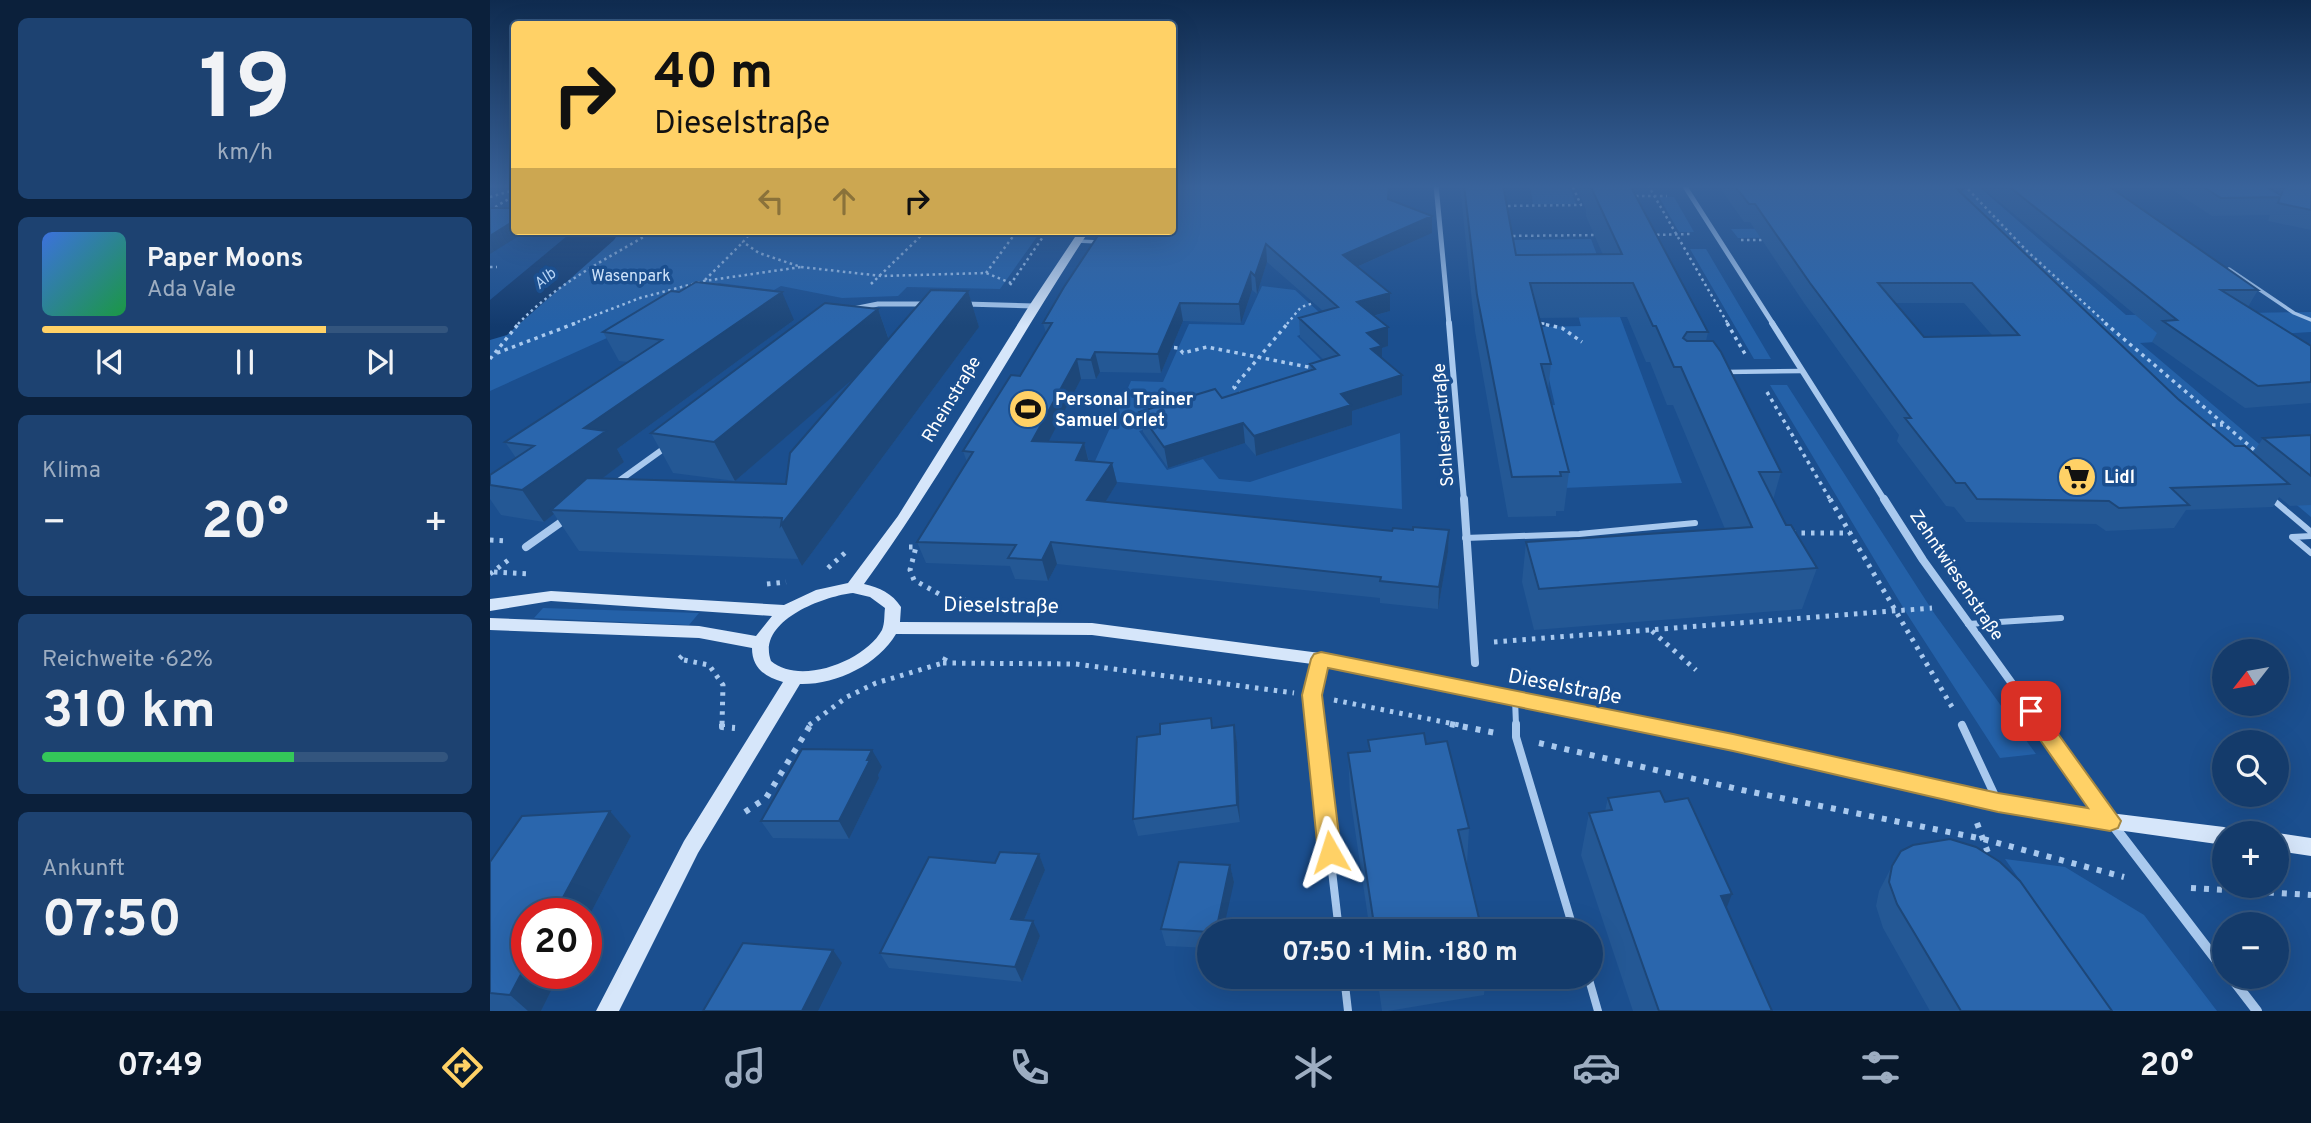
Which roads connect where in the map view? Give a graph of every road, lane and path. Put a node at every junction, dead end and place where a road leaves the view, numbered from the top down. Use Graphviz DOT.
graph roads {
  1 [pos="1441,232"];
  2 [pos="1714,232"];
  3 [pos="2009,232"];
  4 [pos="1649,234"];
  5 [pos="1676,234"];
  6 [pos="647,235"];
  7 [pos="749,235"];
  8 [pos="922,235"];
  9 [pos="1014,235"];
  10 [pos="1044,235"];
  11 [pos="1081,235"];
  12 [pos="1607,235"];
  13 [pos="1496,236"];
  14 [pos="1717,237"];
  15 [pos="1775,240"];
  16 [pos="1077,241"];
  17 [pos="743,242"];
  18 [pos="1106,243"];
  19 [pos="490,267"];
  20 [pos="497,267"];
  21 [pos="801,267"];
  22 [pos="2229,269"];
  23 [pos="986,273"];
  24 [pos="882,276"];
  25 [pos="704,281"];
  26 [pos="1010,283"];
  27 [pos="1314,303"];
  28 [pos="936,304"];
  29 [pos="950,304"];
  30 [pos="1034,306"];
  31 [pos="853,309"];
  32 [pos="842,317"];
  33 [pos="2311,320"];
  34 [pos="1533,322"];
  35 [pos="1582,342"];
  36 [pos="1153,347"];
  37 [pos="497,353"];
  38 [pos="1259,357"];
  39 [pos="490,359"];
  40 [pos="1313,368"];
  41 [pos="1755,371"];
  42 [pos="1803,371"];
  43 [pos="1719,372"];
  44 [pos="1243,397"];
  45 [pos="2200,425"];
  46 [pos="2224,425"];
  47 [pos="670,444"];
  48 [pos="2263,458"];
  49 [pos="605,491"];
  50 [pos="2270,497"];
  51 [pos="572,514"];
  52 [pos="1695,523"];
  53 [pos="1784,533"];
  54 [pos="1850,533"];
  55 [pos="2311,534"];
  56 [pos="1465,538"];
  57 [pos="884,544"];
  58 [pos="526,547"];
  59 [pos="2311,553"];
  60 [pos="817,572"];
  61 [pos="793,579"];
  62 [pos="758,584"];
  63 [pos="853,588"];
  64 [pos="490,604"];
  65 [pos="1956,607"];
  66 [pos="785,611"];
  67 [pos="1896,611"];
  68 [pos="2061,618"];
  69 [pos="490,624"];
  70 [pos="1968,624"];
  71 [pos="959,626"];
  72 [pos="891,628"];
  73 [pos="1651,630"];
  74 [pos="699,632"];
  75 [pos="760,643"];
  76 [pos="1473,644"];
  77 [pos="1321,659"];
  78 [pos="943,663"];
  79 [pos="1475,663"];
  80 [pos="1696,670"];
  81 [pos="795,678"];
  82 [pos="1312,695"];
  83 [pos="1515,699"];
  84 [pos="1962,725"];
  85 [pos="807,727"];
  86 [pos="764,728"];
  87 [pos="1516,737"];
  88 [pos="1968,796"];
  89 [pos="1998,802"];
  90 [pos="734,819"];
  91 [pos="2110,821"];
  92 [pos="2212,834"];
  93 [pos="1983,839"];
  94 [pos="2289,844"];
  95 [pos="2311,847"];
  96 [pos="1993,865"];
  97 [pos="2160,886"];
  98 [pos="2311,895"];
  99 [pos="1338,919"];
  100 [pos="1570,919"];
  101 [pos="2212,954"];
  102 [pos="1345,989"];
  103 [pos="1592,989"];
  104 [pos="2240,989"];
  105 [pos="607,1011"];
  106 [pos="1348,1011"];
  107 [pos="1598,1011"];
  108 [pos="2257,1011"];
  1 -- 56 [label="street, Schlesierstraße"];
  2 -- 14 [label="street, Zehntwiesenstraße"];
  3 -- 46 [label="path"];
  4 -- 5 [label="path"];
  5 -- 14 [label="path"];
  5 -- 41 [label="path"];
  6 -- 37 [label="path"];
  7 -- 17 [label="path"];
  8 -- 24 [label="path"];
  9 -- 23 [label="path"];
  10 -- 26 [label="path"];
  11 -- 16 [label="street, Rheinstraße"];
  12 -- 13 [label="path"];
  14 -- 15 [label="path"];
  14 -- 42 [label="street, Zehntwiesenstraße"];
  16 -- 18 [label="lane"];
  16 -- 30 [label="street, Rheinstraße"];
  17 -- 21 [label="path"];
  17 -- 25 [label="path"];
  19 -- 20 [label="path"];
  21 -- 24 [label="path"];
  21 -- 25 [label="path"];
  22 -- 33 [label="lane"];
  23 -- 24 [label="path"];
  23 -- 26 [label="path"];
  24 -- 31 [label="path"];
  25 -- 37 [label="path"];
  26 -- 30 [label="path"];
  27 -- 38 [label="path"];
  28 -- 31 [label="street"];
  29 -- 30 [label="street"];
  30 -- 57 [label="street, Rheinstraße"];
  31 -- 32 [label="street"];
  34 -- 35 [label="path"];
  36 -- 38 [label="path"];
  37 -- 39 [label="path"];
  38 -- 40 [label="path"];
  38 -- 44 [label="path"];
  41 -- 42 [label="lane"];
  41 -- 43 [label="lane"];
  41 -- 54 [label="path"];
  42 -- 65 [label="street, Zehntwiesenstraße"];
  45 -- 46 [label="path"];
  46 -- 48 [label="path"];
  47 -- 49 [label="street"];
  50 -- 55 [label="lane"];
  51 -- 58 [label="street"];
  52 -- 56 [label="lane"];
  53 -- 54 [label="path"];
  54 -- 67 [label="path"];
  55 -- 59 [label="lane"];
  56 -- 76 [label="street, Schlesierstraße"];
  57 -- 60 [label="path"];
  57 -- 63 [label="street, Rheinstraße"];
  57 -- 71 [label="path"];
  61 -- 62 [label="path"];
  63 -- 66 [label="street"];
  63 -- 72 [label="street"];
  64 -- 66 [label="street"];
  65 -- 67 [label="path"];
  65 -- 70 [label="street, Zehntwiesenstraße"];
  66 -- 75 [label="street"];
  67 -- 73 [label="path"];
  67 -- 84 [label="path"];
  68 -- 70 [label="lane"];
  69 -- 74 [label="street"];
  70 -- 91 [label="street, Zehntwiesenstraße"];
  71 -- 72 [label="street, Dieselstraße"];
  71 -- 77 [label="street, Dieselstraße"];
  71 -- 78 [label="path"];
  72 -- 81 [label="street"];
  73 -- 76 [label="path"];
  73 -- 80 [label="path"];
  74 -- 75 [label="street"];
  74 -- 86 [label="path"];
  75 -- 81 [label="street"];
  76 -- 79 [label="street, Schlesierstraße"];
  77 -- 82 [label="lane"];
  77 -- 83 [label="street, Dieselstraße"];
  78 -- 82 [label="path"];
  78 -- 85 [label="path"];
  81 -- 86 [label="street"];
  82 -- 87 [label="path"];
  82 -- 99 [label="lane"];
  83 -- 87 [label="lane"];
  83 -- 88 [label="street, Dieselstraße"];
  84 -- 89 [label="lane"];
  85 -- 86 [label="path"];
  85 -- 90 [label="path"];
  86 -- 105 [label="street"];
  87 -- 93 [label="path"];
  87 -- 100 [label="lane"];
  88 -- 89 [label="street, Dieselstraße"];
  88 -- 93 [label="path"];
  89 -- 91 [label="street, Dieselstraße"];
  91 -- 92 [label="street, Dieselstraße"];
  91 -- 97 [label="street, Zehntwiesenstraße"];
  93 -- 96 [label="path"];
  93 -- 97 [label="path"];
  94 -- 95 [label="street"];
  97 -- 98 [label="path"];
  97 -- 101 [label="street, Zehntwiesenstraße"];
  102 -- 106 [label="lane"];
  103 -- 107 [label="lane"];
  104 -- 108 [label="street"];
}
